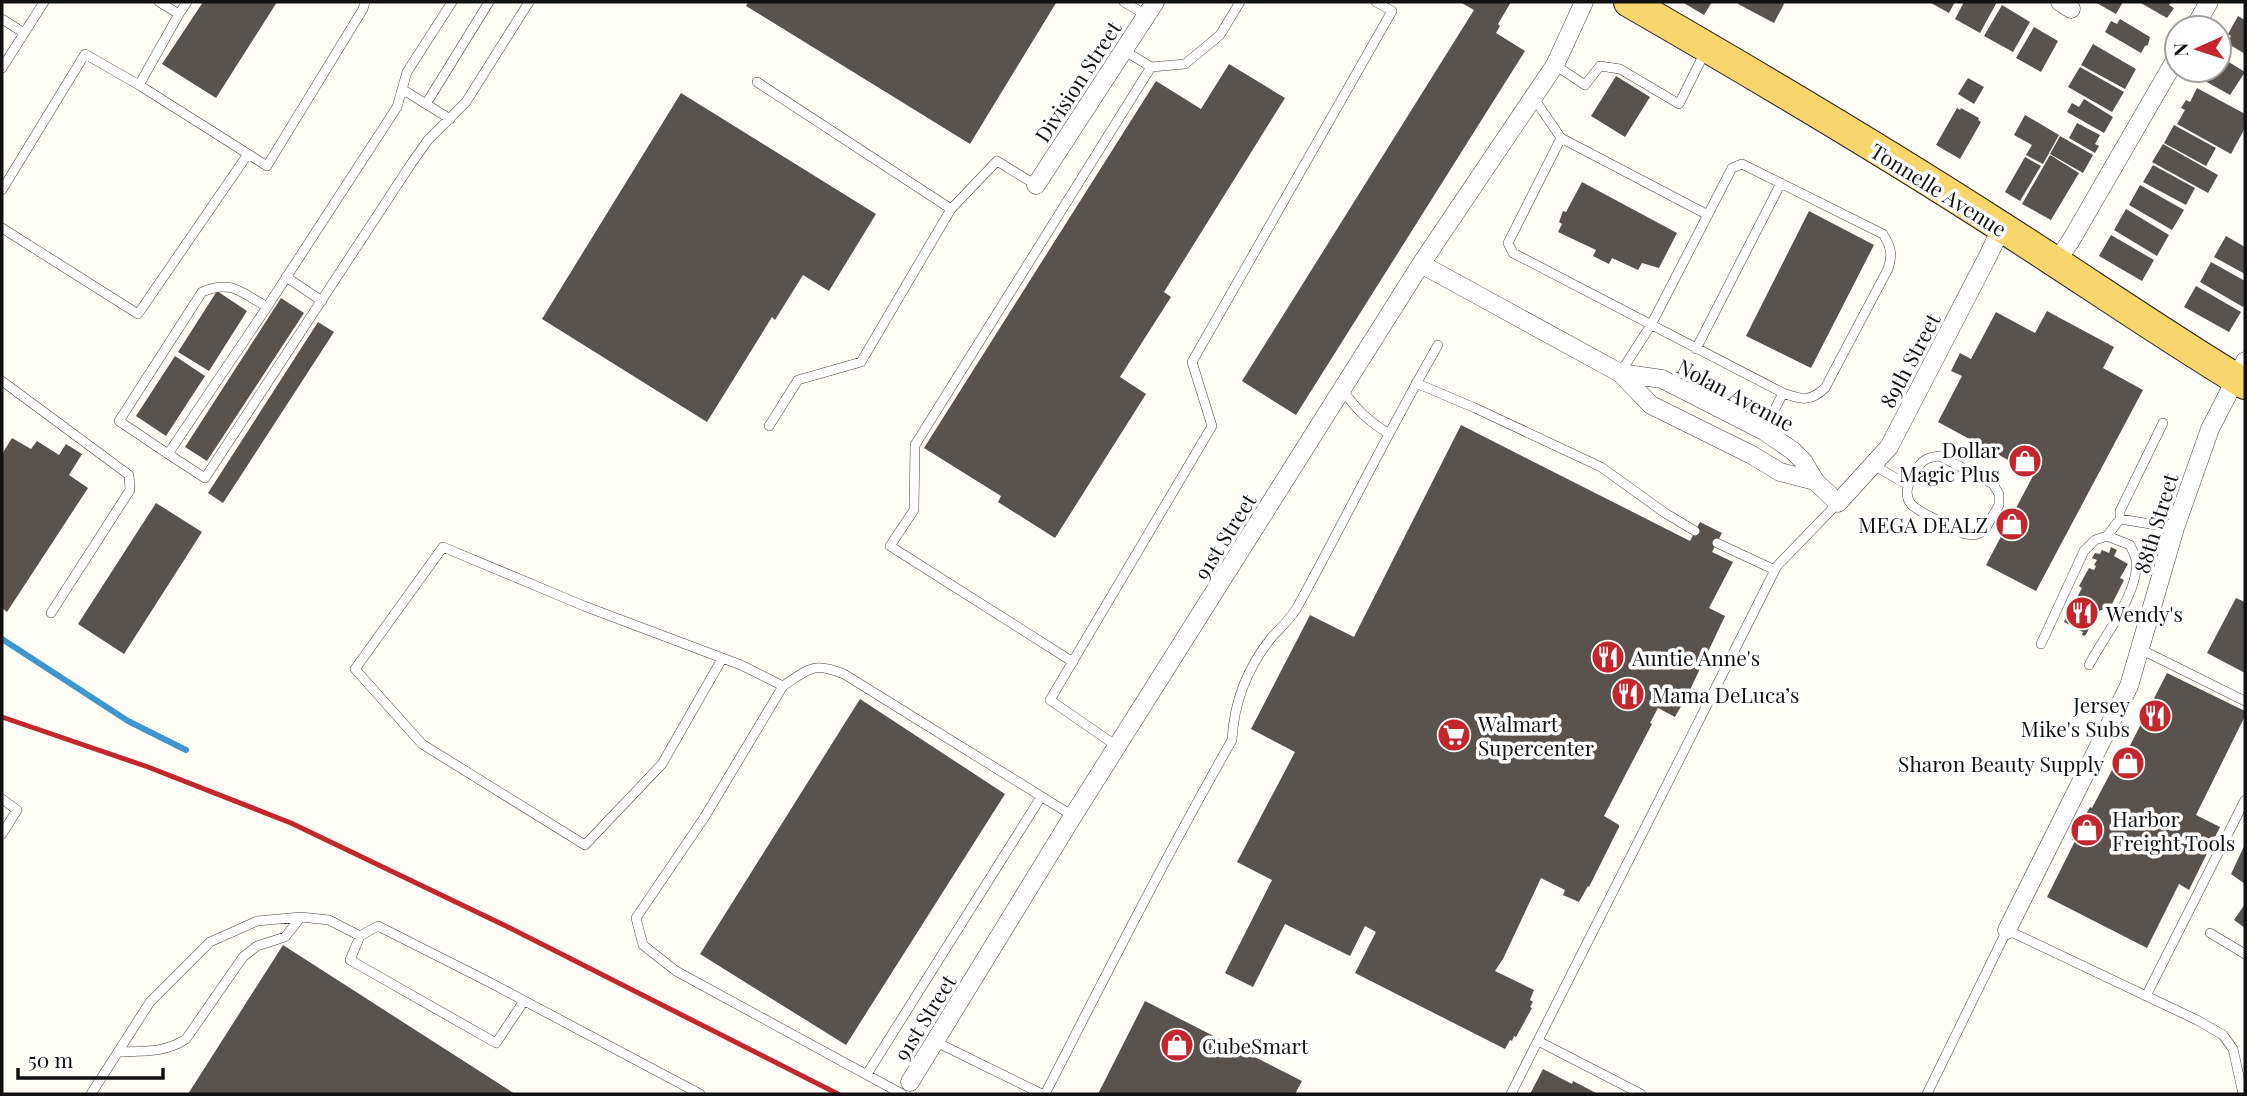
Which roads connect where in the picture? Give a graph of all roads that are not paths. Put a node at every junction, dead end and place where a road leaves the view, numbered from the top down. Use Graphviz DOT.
graph roads {
  1 [pos="44,2"];
  2 [pos="159,2"];
  3 [pos="187,2"];
  4 [pos="365,2"];
  5 [pos="452,2"];
  6 [pos="489,2"];
  7 [pos="529,2"];
  8 [pos="1124,2"];
  9 [pos="1240,2"];
  10 [pos="1376,2"];
  11 [pos="1584,2"];
  12 [pos="1629,2"];
  13 [pos="1151,9"];
  14 [pos="180,14"];
  15 [pos="2,19"];
  16 [pos="24,33"];
  17 [pos="1707,48"];
  18 [pos="1125,51"];
  19 [pos="1555,65"];
  20 [pos="1151,67"];
  21 [pos="2,68"];
  22 [pos="2163,81"];
  23 [pos="757,82"];
  24 [pos="139,85"];
  25 [pos="402,89"];
  26 [pos="1533,97"];
  27 [pos="426,104"];
  28 [pos="450,119"];
  29 [pos="1561,138"];
  30 [pos="248,153"];
  31 [pos="1781,183"];
  32 [pos="1036,185"];
  33 [pos="2,190"];
  34 [pos="951,209"];
  35 [pos="1708,215"];
  36 [pos="2002,227"];
  37 [pos="2,228"];
  38 [pos="2055,263"];
  39 [pos="1421,264"];
  40 [pos="286,277"];
  41 [pos="322,301"];
  42 [pos="267,307"];
  43 [pos="1651,325"];
  44 [pos="1438,345"];
  45 [pos="1696,349"];
  46 [pos="1620,373"];
  47 [pos="2242,374"];
  48 [pos="1416,383"];
  49 [pos="4,387"];
  50 [pos="1343,390"];
  51 [pos="1783,393"];
  52 [pos="2163,423"];
  53 [pos="769,426"];
  54 [pos="1764,430"];
  55 [pos="1389,434"];
  56 [pos="168,454"];
  57 [pos="1872,465"];
  58 [pos="1815,481"];
  59 [pos="1908,485"];
  60 [pos="1838,503"];
  61 [pos="2120,519"];
  62 [pos="2175,528"];
  63 [pos="1695,531"];
  64 [pos="2107,536"];
  65 [pos="1717,542"];
  66 [pos="1774,570"];
  67 [pos="51,614"];
  68 [pos="2041,644"];
  69 [pos="2140,649"];
  70 [pos="722,659"];
  71 [pos="1073,662"];
  72 [pos="2089,666"];
  73 [pos="783,687"];
  74 [pos="2245,701"];
  75 [pos="1118,747"];
  76 [pos="1041,797"];
  77 [pos="2,799"];
  78 [pos="2245,800"];
  79 [pos="1073,816"];
  80 [pos="2,834"];
  81 [pos="301,918"];
  82 [pos="2007,930"];
  83 [pos="2210,933"];
  84 [pos="359,936"];
  85 [pos="2245,954"];
  86 [pos="2146,996"];
  87 [pos="524,1001"];
  88 [pos="1538,1041"];
  89 [pos="936,1042"];
  90 [pos="118,1052"];
  91 [pos="867,1074"];
  92 [pos="905,1090"];
  93 [pos="91,1094"];
  94 [pos="700,1094"];
  95 [pos="1044,1094"];
  96 [pos="1511,1094"];
  97 [pos="1641,1094"];
  98 [pos="1927,1094"];
  99 [pos="2243,1094"];
  1 -- 16 [label="lane"];
  2 -- 14 [label="lane"];
  3 -- 14 [label="lane"];
  4 -- 30 [label="lane"];
  5 -- 25 [label="lane"];
  6 -- 27 [label="lane"];
  7 -- 28 [label="lane"];
  8 -- 13 [label="lane"];
  9 -- 20 [label="lane"];
  10 -- 71 [label="lane"];
  11 -- 19 [label="street, 91st Street"];
  12 -- 17 [label="main road, Tonnelle Avenue"];
  13 -- 18 [label="street, Division Street"];
  14 -- 24 [label="lane"];
  15 -- 16 [label="lane"];
  16 -- 21 [label="lane"];
  17 -- 19 [label="lane"];
  17 -- 36 [label="main road, Tonnelle Avenue"];
  18 -- 20 [label="lane"];
  18 -- 32 [label="street, Division Street"];
  19 -- 26 [label="street, 91st Street"];
  20 -- 71 [label="lane"];
  22 -- 38 [label="street"];
  23 -- 34 [label="lane"];
  24 -- 30 [label="lane"];
  24 -- 33 [label="lane"];
  25 -- 27 [label="lane"];
  25 -- 40 [label="lane"];
  26 -- 29 [label="lane"];
  26 -- 39 [label="street, 91st Street"];
  27 -- 28 [label="lane"];
  28 -- 41 [label="lane"];
  29 -- 35 [label="lane"];
  29 -- 43 [label="lane"];
  30 -- 37 [label="lane"];
  31 -- 35 [label="lane"];
  31 -- 45 [label="lane"];
  31 -- 51 [label="lane"];
  32 -- 34 [label="lane"];
  34 -- 53 [label="lane"];
  35 -- 43 [label="lane"];
  36 -- 38 [label="main road, Tonnelle Avenue"];
  36 -- 57 [label="street, 89th Street"];
  38 -- 47 [label="main road, Tonnelle Avenue"];
  39 -- 46 [label="street, Nolan Avenue"];
  39 -- 50 [label="street, 91st Street"];
  40 -- 41 [label="lane"];
  40 -- 42 [label="lane"];
  41 -- 56 [label="lane"];
  42 -- 56 [label="lane"];
  42 -- 56 [label="lane"];
  43 -- 45 [label="lane"];
  43 -- 46 [label="lane"];
  44 -- 48 [label="lane"];
  45 -- 51 [label="lane"];
  46 -- 54 [label="street, Nolan Avenue"];
  46 -- 58 [label="street, Nolan Avenue"];
  47 -- 62 [label="street, 88th Street"];
  48 -- 55 [label="lane"];
  48 -- 63 [label="lane"];
  49 -- 67 [label="lane"];
  50 -- 55 [label="lane"];
  50 -- 75 [label="street, 91st Street"];
  51 -- 54 [label="lane"];
  52 -- 61 [label="lane"];
  54 -- 58 [label="street, Nolan Avenue"];
  55 -- 95 [label="lane"];
  57 -- 59 [label="lane"];
  57 -- 60 [label="street, 89th Street"];
  58 -- 60 [label="street, Nolan Avenue"];
  59 -- 59 [label="lane"];
  60 -- 66 [label="lane"];
  61 -- 62 [label="lane"];
  61 -- 64 [label="lane"];
  62 -- 69 [label="street, 88th Street"];
  64 -- 68 [label="lane"];
  64 -- 72 [label="lane"];
  65 -- 66 [label="lane"];
  66 -- 88 [label="lane"];
  69 -- 74 [label="lane"];
  69 -- 82 [label="street, 88th Street"];
  70 -- 70 [label="lane"];
  70 -- 73 [label="lane"];
  71 -- 75 [label="lane"];
  73 -- 76 [label="lane"];
  73 -- 91 [label="lane"];
  75 -- 79 [label="street, 91st Street"];
  76 -- 79 [label="lane"];
  76 -- 91 [label="lane"];
  77 -- 80 [label="lane"];
  78 -- 86 [label="lane"];
  79 -- 89 [label="street, 91st Street"];
  81 -- 84 [label="lane"];
  81 -- 90 [label="lane"];
  81 -- 90 [label="lane"];
  82 -- 86 [label="lane"];
  82 -- 98 [label="lane"];
  83 -- 85 [label="lane"];
  84 -- 87 [label="lane"];
  84 -- 87 [label="lane"];
  86 -- 99 [label="lane"];
  87 -- 94 [label="lane"];
  88 -- 96 [label="lane"];
  88 -- 97 [label="lane"];
  89 -- 92 [label="street, 91st Street"];
  89 -- 95 [label="lane"];
  90 -- 93 [label="lane"];
  91 -- 92 [label="lane"];
}
